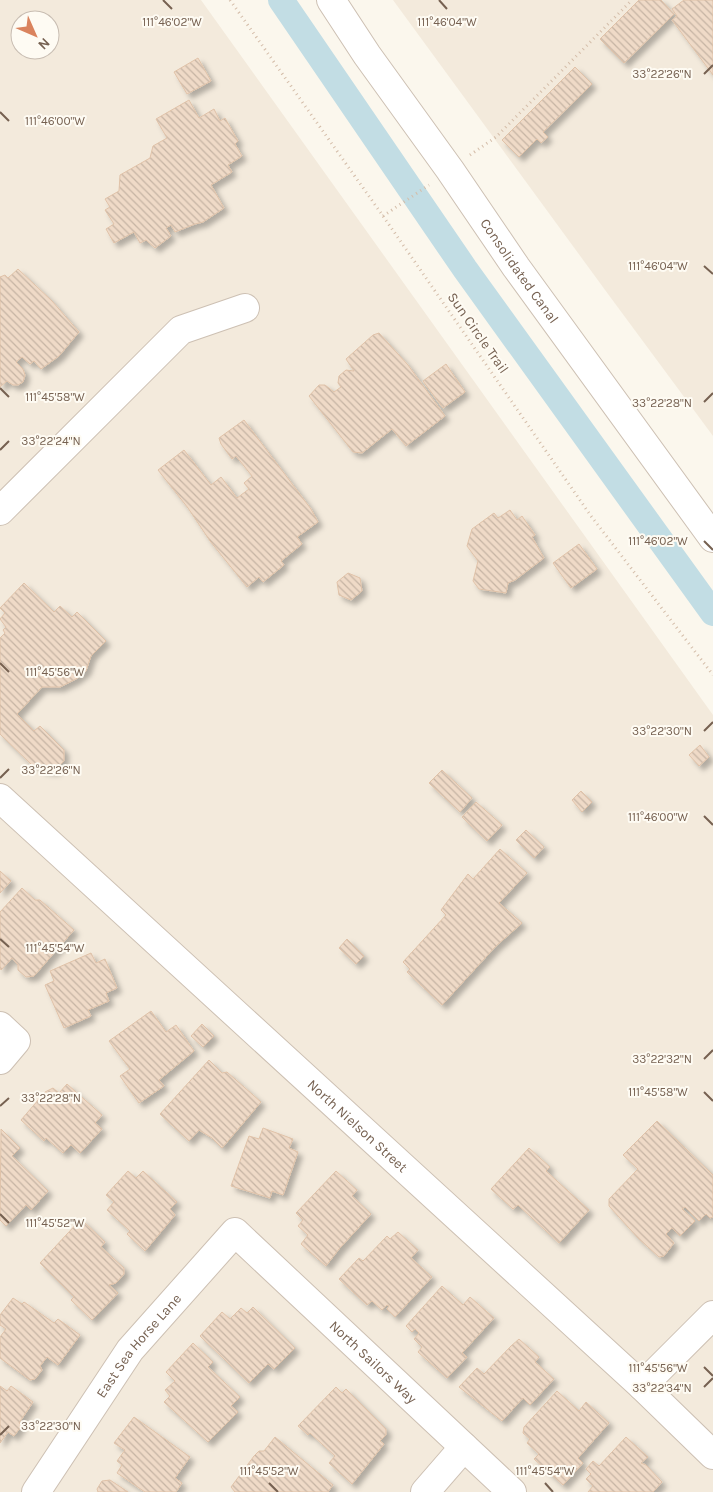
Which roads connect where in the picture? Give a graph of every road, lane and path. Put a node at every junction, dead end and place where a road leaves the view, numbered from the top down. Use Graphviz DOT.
graph roads {
  1 [pos="230,0"];
  2 [pos="330,0"];
  3 [pos="632,0"];
  4 [pos="450,170"];
  5 [pos="383,216"];
  6 [pos="245,308"];
  7 [pos="0,511"];
  8 [pos="713,538"];
  9 [pos="713,675"];
  10 [pos="0,798"];
  11 [pos="235,1232"];
  12 [pos="713,1315"];
  13 [pos="642,1386"];
  14 [pos="464,1447"];
  15 [pos="713,1455"];
  16 [pos="36,1492"];
  17 [pos="425,1492"];
  18 [pos="512,1492"];
  1 -- 5 [label="path, Sun Circle Trail"];
  2 -- 4 [label="street, Consolidated Canal"];
  3 -- 4 [label="path"];
  4 -- 5 [label="path"];
  4 -- 8 [label="street, Consolidated Canal"];
  5 -- 9 [label="path, Sun Circle Trail"];
  6 -- 7 [label="street"];
  10 -- 13 [label="street, North Nielson Street"];
  11 -- 14 [label="street, North Sailors Way"];
  11 -- 16 [label="street, East Sea Horse Lane"];
  12 -- 13 [label="street"];
  13 -- 15 [label="street, North Nielson Street"];
  14 -- 17 [label="street"];
  14 -- 18 [label="street, North Sailors Way"];
}
